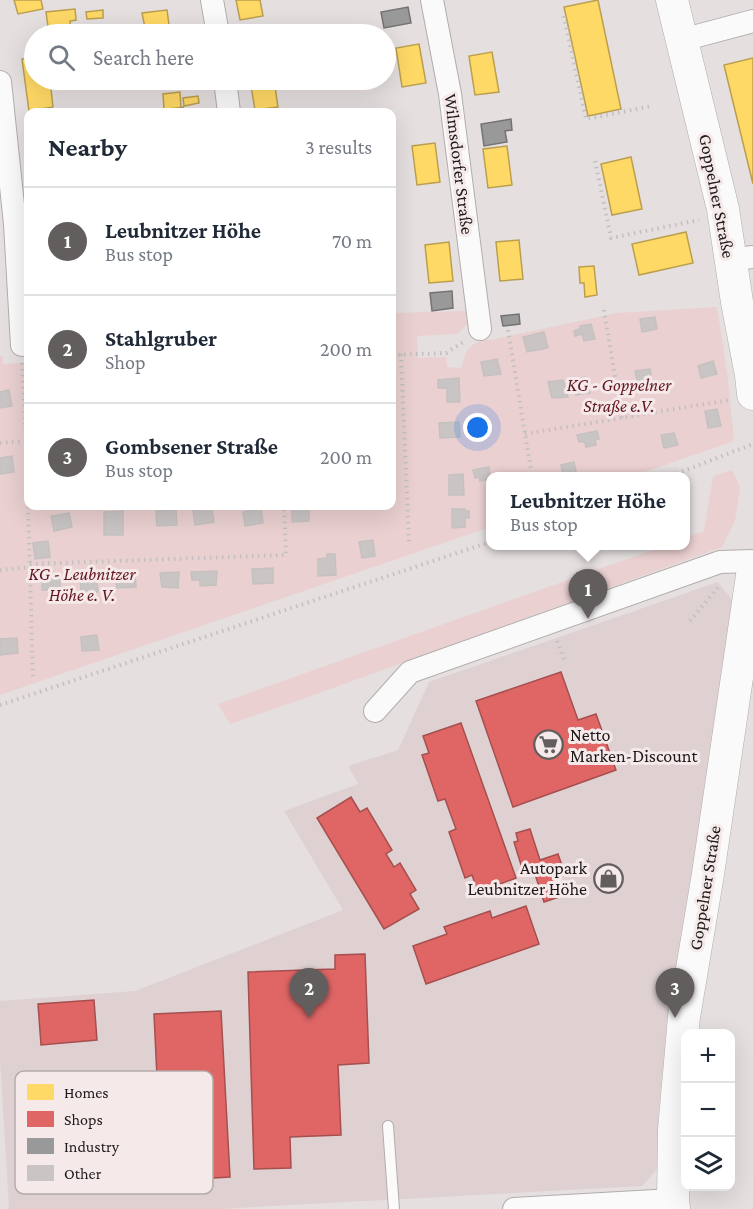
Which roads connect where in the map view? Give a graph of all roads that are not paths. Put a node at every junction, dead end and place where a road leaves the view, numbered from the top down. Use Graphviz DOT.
graph roads {
  1 [pos="212,0"];
  2 [pos="432,0"];
  3 [pos="672,0"];
  4 [pos="753,21"];
  5 [pos="216,24"];
  6 [pos="682,40"];
  7 [pos="0,82"];
  8 [pos="226,90"];
  9 [pos="228,108"];
  10 [pos="742,259"];
  11 [pos="472,335"];
  12 [pos="22,345"];
  13 [pos="743,397"];
  14 [pos="753,561"];
  15 [pos="753,569"];
  16 [pos="375,711"];
  17 [pos="388,1126"];
  18 [pos="674,1205"];
  19 [pos="394,1209"];
  20 [pos="514,1209"];
  1 -- 5 [label="street"];
  2 -- 11 [label="street, Wilmsdorfer Straße"];
  3 -- 6 [label="street, Goppelner Straße"];
  4 -- 6 [label="street"];
  6 -- 10 [label="street, Goppelner Straße"];
  7 -- 12 [label="street"];
  8 -- 9 [label="street"];
  10 -- 13 [label="street, Goppelner Straße"];
  14 -- 16 [label="street"];
  15 -- 18 [label="street, Goppelner Straße"];
  17 -- 19 [label="lane"];
  18 -- 20 [label="street"];
}
